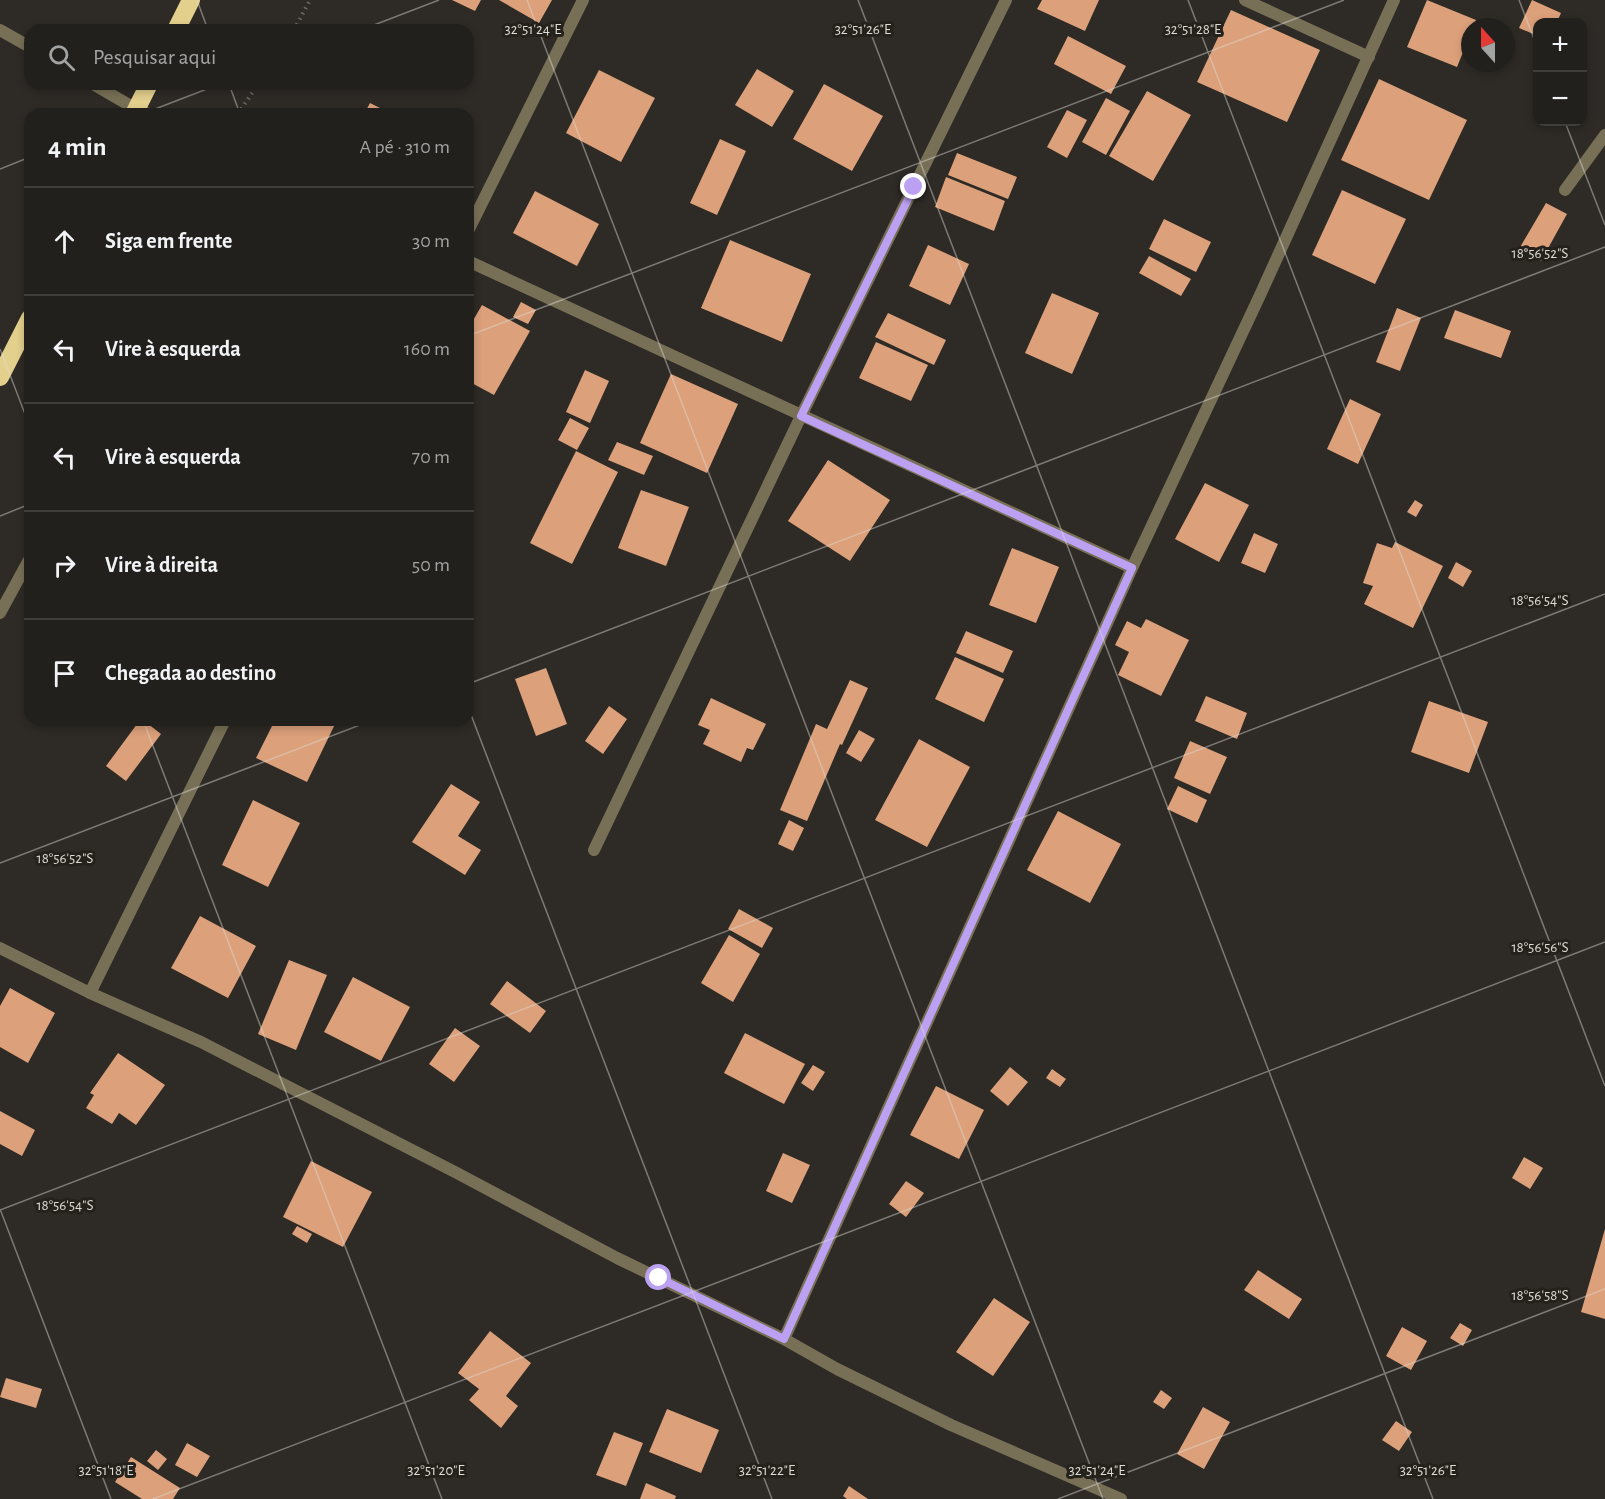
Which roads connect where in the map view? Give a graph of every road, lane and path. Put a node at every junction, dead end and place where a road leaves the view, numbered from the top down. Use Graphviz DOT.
graph roads {
  1 [pos="191,0"];
  2 [pos="310,0"];
  3 [pos="583,0"];
  4 [pos="1006,0"];
  5 [pos="1245,0"];
  6 [pos="1394,0"];
  7 [pos="179,24"];
  8 [pos="297,24"];
  9 [pos="0,30"];
  10 [pos="24,44"];
  11 [pos="1369,57"];
  12 [pos="103,90"];
  13 [pos="147,90"];
  14 [pos="254,90"];
  15 [pos="133,108"];
  16 [pos="141,108"];
  17 [pos="242,108"];
  18 [pos="1605,135"];
  19 [pos="1564,190"];
  20 [pos="474,219"];
  21 [pos="474,264"];
  22 [pos="24,330"];
  23 [pos="0,376"];
  24 [pos="801,416"];
  25 [pos="1132,568"];
  26 [pos="24,569"];
  27 [pos="0,613"];
  28 [pos="222,726"];
  29 [pos="594,850"];
  30 [pos="0,948"];
  31 [pos="90,993"];
  32 [pos="784,1339"];
  33 [pos="1121,1499"];
  1 -- 7 [label="highway"];
  2 -- 8 [label="path"];
  3 -- 20 [label="street"];
  4 -- 24 [label="street"];
  5 -- 11 [label="street"];
  6 -- 11 [label="street"];
  9 -- 10 [label="street"];
  11 -- 25 [label="street"];
  12 -- 15 [label="street"];
  13 -- 16 [label="highway"];
  14 -- 17 [label="path"];
  18 -- 19 [label="street"];
  21 -- 24 [label="street"];
  22 -- 23 [label="highway"];
  24 -- 25 [label="street"];
  24 -- 29 [label="street"];
  25 -- 32 [label="street"];
  26 -- 27 [label="street"];
  28 -- 31 [label="street"];
  30 -- 31 [label="street"];
  31 -- 32 [label="street"];
  32 -- 33 [label="street"];
}
